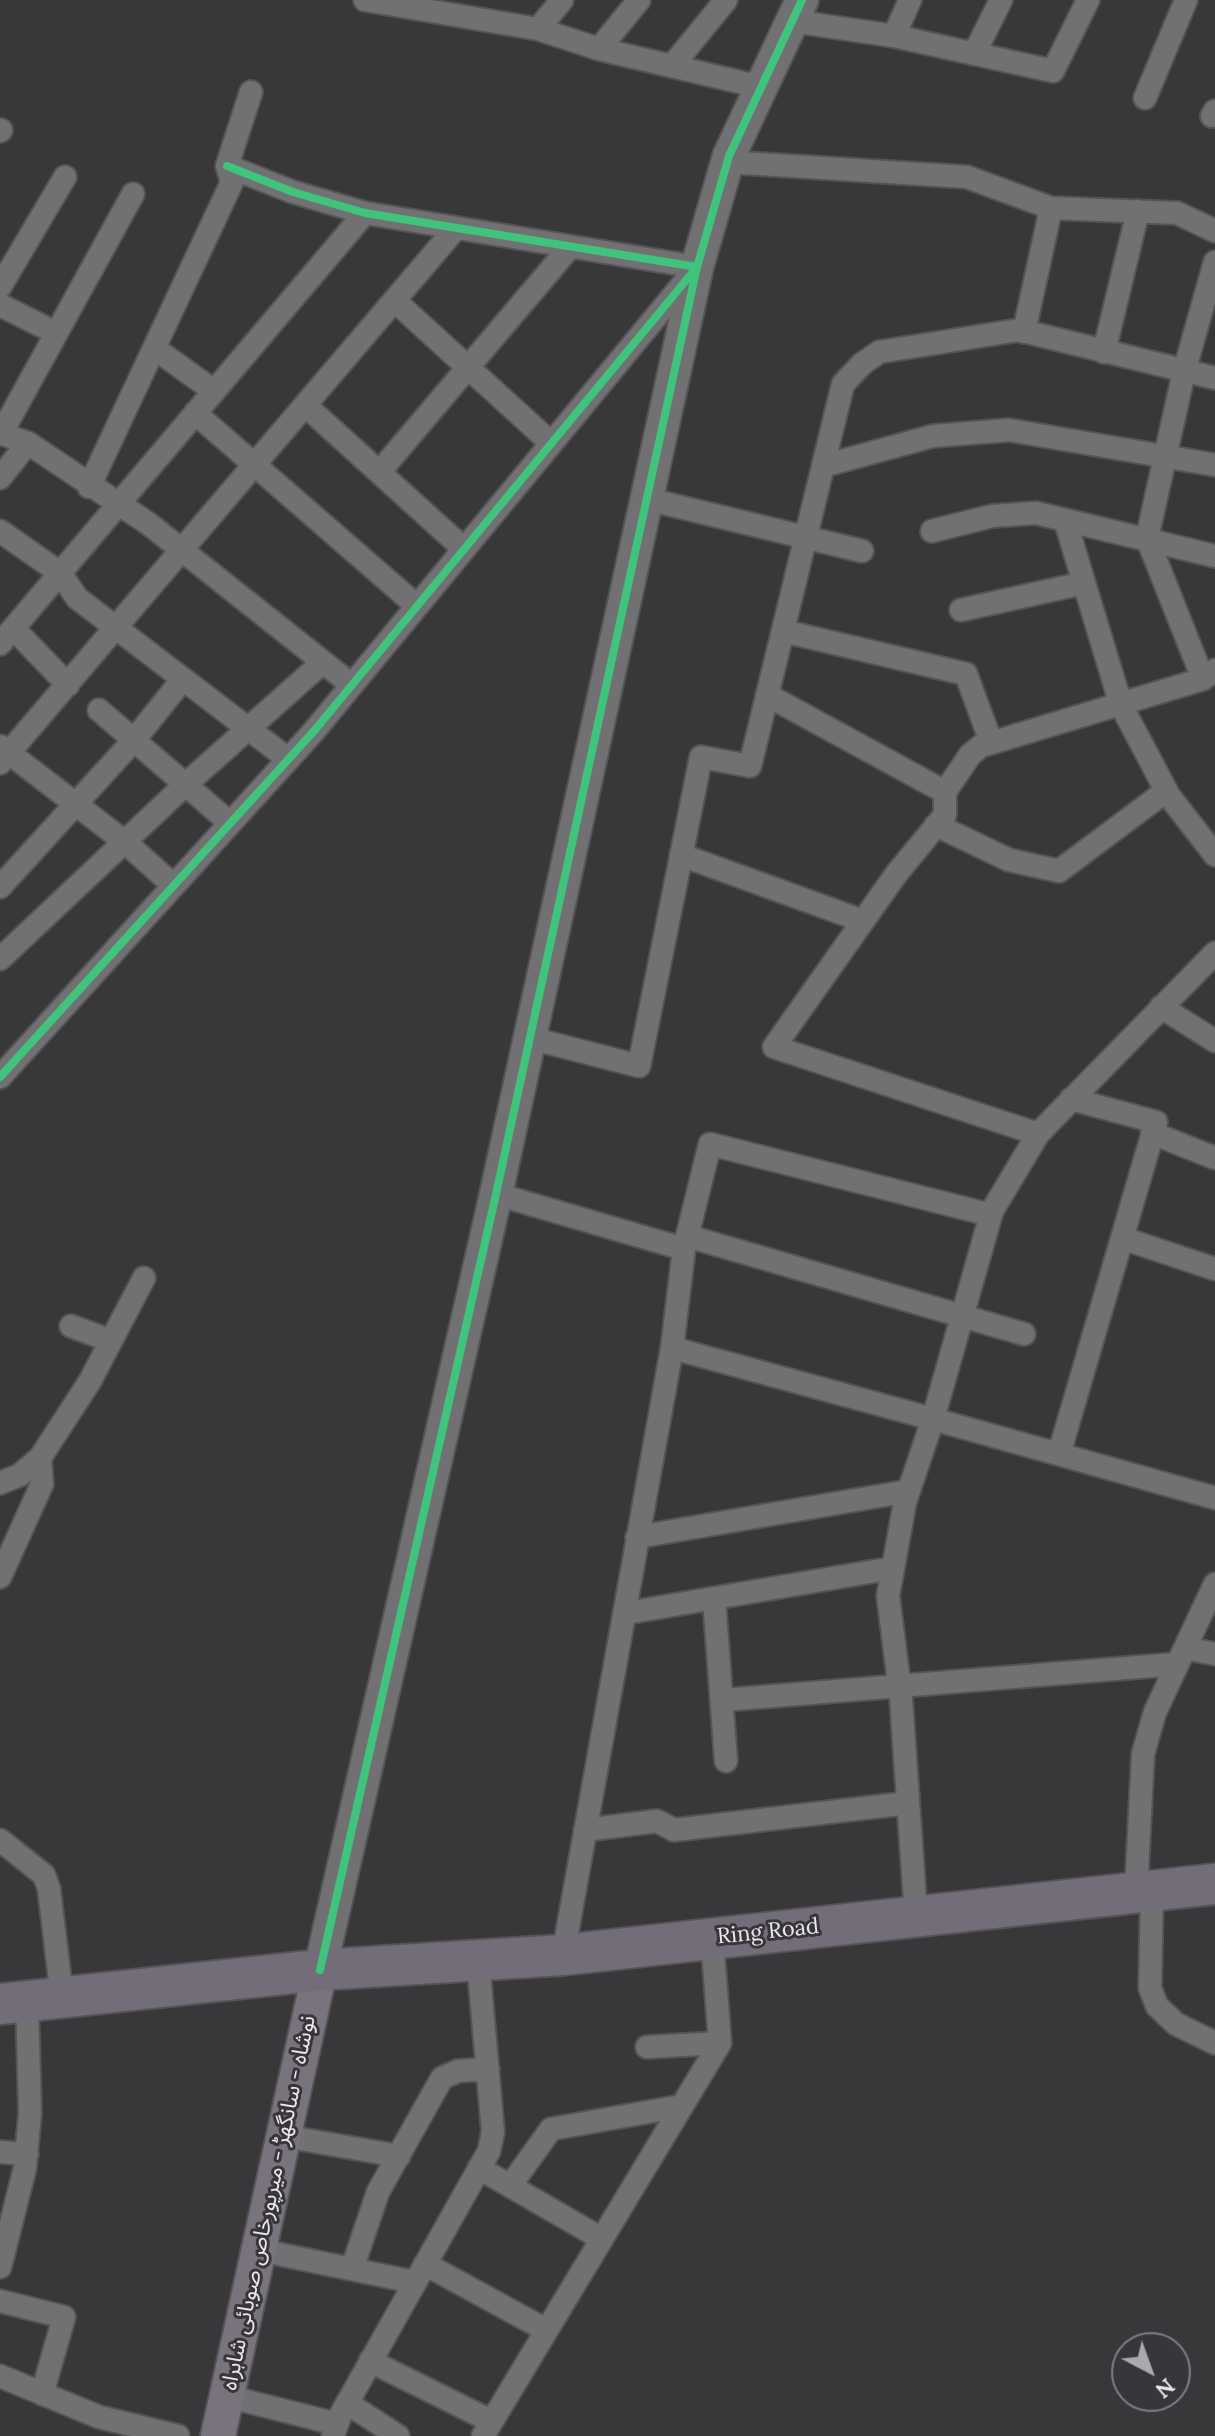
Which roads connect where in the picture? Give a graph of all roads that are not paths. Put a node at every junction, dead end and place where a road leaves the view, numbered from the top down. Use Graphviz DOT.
graph roads {
  1 [pos="365,0"];
  2 [pos="562,0"];
  3 [pos="639,0"];
  4 [pos="726,0"];
  5 [pos="910,0"];
  6 [pos="1001,0"];
  7 [pos="1088,0"];
  8 [pos="1186,0"];
  9 [pos="393,3"];
  10 [pos="478,8"];
  11 [pos="797,11"];
  12 [pos="538,29"];
  13 [pos="894,36"];
  14 [pos="599,49"];
  15 [pos="974,54"];
  16 [pos="672,66"];
  17 [pos="761,87"];
  18 [pos="251,92"];
  19 [pos="1145,98"];
  20 [pos="727,162"];
  21 [pos="227,166"];
  22 [pos="65,177"];
  23 [pos="133,194"];
  24 [pos="1051,208"];
  25 [pos="1138,211"];
  26 [pos="365,213"];
  27 [pos="456,228"];
  28 [pos="1215,231"];
  29 [pos="570,247"];
  30 [pos="1215,262"];
  31 [pos="697,267"];
  32 [pos="0,287"];
  33 [pos="395,301"];
  34 [pos="0,305"];
  35 [pos="1024,332"];
  36 [pos="56,333"];
  37 [pos="154,348"];
  38 [pos="1104,352"];
  39 [pos="467,368"];
  40 [pos="1184,372"];
  41 [pos="1215,378"];
  42 [pos="214,391"];
  43 [pos="306,406"];
  44 [pos="195,413"];
  45 [pos="0,434"];
  46 [pos="28,443"];
  47 [pos="551,443"];
  48 [pos="1166,455"];
  49 [pos="1215,465"];
  50 [pos="255,466"];
  51 [pos="823,466"];
  52 [pos="381,470"];
  53 [pos="0,478"];
  54 [pos="89,487"];
  55 [pos="647,499"];
  56 [pos="117,505"];
  57 [pos="1065,520"];
  58 [pos="0,531"];
  59 [pos="932,531"];
  60 [pos="805,537"];
  61 [pos="1147,538"];
  62 [pos="464,549"];
  63 [pos="183,551"];
  64 [pos="862,551"];
  65 [pos="1215,556"];
  66 [pos="60,573"];
  67 [pos="1084,583"];
  68 [pos="417,606"];
  69 [pos="961,610"];
  70 [pos="117,629"];
  71 [pos="783,631"];
  72 [pos="7,636"];
  73 [pos="323,662"];
  74 [pos="1209,674"];
  75 [pos="183,679"];
  76 [pos="68,685"];
  77 [pos="352,685"];
  78 [pos="767,695"];
  79 [pos="1121,705"];
  80 [pos="99,710"];
  81 [pos="248,729"];
  82 [pos="134,740"];
  83 [pos="991,742"];
  84 [pos="3,754"];
  85 [pos="288,759"];
  86 [pos="186,784"];
  87 [pos="1166,791"];
  88 [pos="945,792"];
  89 [pos="75,806"];
  90 [pos="230,823"];
  91 [pos="936,825"];
  92 [pos="125,842"];
  93 [pos="681,855"];
  94 [pos="1215,855"];
  95 [pos="173,885"];
  96 [pos="0,887"];
  97 [pos="863,921"];
  98 [pos="1215,953"];
  99 [pos="0,959"];
  100 [pos="1161,1007"];
  101 [pos="530,1038"];
  102 [pos="1215,1041"];
  103 [pos="10,1049"];
  104 [pos="0,1077"];
  105 [pos="1071,1099"];
  106 [pos="1152,1133"];
  107 [pos="1038,1134"];
  108 [pos="1215,1158"];
  109 [pos="496,1194"];
  110 [pos="991,1215"];
  111 [pos="1122,1238"];
  112 [pos="685,1243"];
  113 [pos="1215,1269"];
  114 [pos="144,1278"];
  115 [pos="962,1317"];
  116 [pos="71,1326"];
  117 [pos="1024,1334"];
  118 [pos="111,1341"];
  119 [pos="672,1348"];
  120 [pos="933,1419"];
  121 [pos="1059,1454"];
  122 [pos="40,1458"];
  123 [pos="0,1483"];
  124 [pos="909,1491"];
  125 [pos="1215,1498"];
  126 [pos="637,1537"];
  127 [pos="893,1568"];
  128 [pos="0,1577"];
  129 [pos="1215,1584"];
  130 [pos="714,1598"];
  131 [pos="626,1613"];
  132 [pos="1215,1654"];
  133 [pos="1181,1656"];
  134 [pos="900,1686"];
  135 [pos="723,1700"];
  136 [pos="726,1761"];
  137 [pos="908,1803"];
  138 [pos="585,1830"];
  139 [pos="0,1840"];
  140 [pos="1215,1884"];
  141 [pos="1144,1892"];
  142 [pos="916,1916"];
  143 [pos="712,1939"];
  144 [pos="563,1955"];
  145 [pos="478,1961"];
  146 [pos="320,1970"];
  147 [pos="30,2000"];
  148 [pos="720,2043"];
  149 [pos="1215,2043"];
  150 [pos="647,2047"];
  151 [pos="488,2069"];
  152 [pos="682,2106"];
  153 [pos="283,2136"];
  154 [pos="0,2152"];
  155 [pos="27,2154"];
  156 [pos="399,2156"];
  157 [pos="479,2168"];
  158 [pos="510,2186"];
  159 [pos="602,2239"];
  160 [pos="259,2250"];
  161 [pos="0,2265"];
  162 [pos="352,2269"];
  163 [pos="420,2273"];
  164 [pos="0,2301"];
  165 [pos="546,2330"];
  166 [pos="370,2361"];
  167 [pos="0,2376"];
  168 [pos="42,2394"];
  169 [pos="226,2396"];
  170 [pos="347,2403"];
  171 [pos="487,2429"];
  172 [pos="335,2430"];
  173 [pos="178,2436"];
  174 [pos="218,2436"];
  175 [pos="398,2436"];
  1 -- 9 [label="street"];
  2 -- 12 [label="street"];
  3 -- 14 [label="street"];
  4 -- 16 [label="street"];
  5 -- 13 [label="street"];
  6 -- 15 [label="street"];
  7 -- 15 [label="street"];
  8 -- 19 [label="street"];
  9 -- 10 [label="street"];
  10 -- 12 [label="street"];
  11 -- 13 [label="street"];
  11 -- 17 [label="street"];
  12 -- 14 [label="street"];
  13 -- 15 [label="street"];
  14 -- 16 [label="street"];
  16 -- 17 [label="street"];
  17 -- 20 [label="street"];
  18 -- 21 [label="street"];
  20 -- 24 [label="street"];
  20 -- 31 [label="street"];
  21 -- 26 [label="street"];
  21 -- 37 [label="street"];
  22 -- 32 [label="street"];
  23 -- 36 [label="street"];
  24 -- 25 [label="street"];
  24 -- 35 [label="street"];
  25 -- 28 [label="street"];
  25 -- 38 [label="street"];
  26 -- 27 [label="street"];
  26 -- 42 [label="street"];
  27 -- 29 [label="street"];
  27 -- 33 [label="street"];
  29 -- 31 [label="street"];
  29 -- 39 [label="street"];
  30 -- 40 [label="street"];
  31 -- 47 [label="street"];
  31 -- 55 [label="street"];
  33 -- 39 [label="street"];
  33 -- 43 [label="street"];
  34 -- 36 [label="street"];
  35 -- 38 [label="street"];
  35 -- 51 [label="street"];
  36 -- 45 [label="street"];
  37 -- 42 [label="street"];
  37 -- 54 [label="street"];
  38 -- 40 [label="street"];
  39 -- 47 [label="street"];
  39 -- 52 [label="street"];
  40 -- 41 [label="street"];
  40 -- 48 [label="street"];
  42 -- 44 [label="street"];
  43 -- 50 [label="street"];
  43 -- 52 [label="street"];
  44 -- 50 [label="street"];
  44 -- 56 [label="street"];
  45 -- 46 [label="street"];
  46 -- 53 [label="street"];
  46 -- 54 [label="street"];
  47 -- 62 [label="street"];
  48 -- 49 [label="street"];
  48 -- 51 [label="street"];
  48 -- 61 [label="street"];
  50 -- 63 [label="street"];
  50 -- 68 [label="street"];
  51 -- 60 [label="street"];
  52 -- 62 [label="street"];
  54 -- 56 [label="street"];
  55 -- 60 [label="street"];
  55 -- 101 [label="street"];
  56 -- 63 [label="street"];
  56 -- 66 [label="street"];
  57 -- 59 [label="street"];
  57 -- 61 [label="street"];
  57 -- 67 [label="street"];
  58 -- 66 [label="street"];
  60 -- 64 [label="street"];
  60 -- 71 [label="street"];
  61 -- 65 [label="street"];
  61 -- 74 [label="street"];
  62 -- 68 [label="street"];
  63 -- 70 [label="street"];
  63 -- 73 [label="street"];
  66 -- 70 [label="street"];
  66 -- 72 [label="street"];
  67 -- 69 [label="street"];
  67 -- 79 [label="street"];
  68 -- 77 [label="street"];
  70 -- 75 [label="street"];
  70 -- 76 [label="street"];
  71 -- 78 [label="street"];
  71 -- 83 [label="street"];
  72 -- 76 [label="street"];
  73 -- 77 [label="street"];
  73 -- 81 [label="street"];
  74 -- 79 [label="street"];
  75 -- 81 [label="street"];
  75 -- 82 [label="street"];
  76 -- 84 [label="street"];
  77 -- 85 [label="street"];
  78 -- 88 [label="street"];
  78 -- 93 [label="street"];
  79 -- 83 [label="street"];
  79 -- 87 [label="street"];
  80 -- 82 [label="street"];
  81 -- 85 [label="street"];
  81 -- 86 [label="street"];
  82 -- 86 [label="street"];
  82 -- 89 [label="street"];
  83 -- 88 [label="street"];
  84 -- 89 [label="street"];
  85 -- 90 [label="street"];
  86 -- 90 [label="street"];
  86 -- 92 [label="street"];
  87 -- 91 [label="street"];
  87 -- 94 [label="street"];
  88 -- 91 [label="street"];
  89 -- 92 [label="street"];
  89 -- 96 [label="street"];
  90 -- 95 [label="street"];
  91 -- 97 [label="street"];
  92 -- 95 [label="street"];
  92 -- 99 [label="street"];
  93 -- 97 [label="street"];
  93 -- 101 [label="street"];
  95 -- 103 [label="street"];
  97 -- 107 [label="street"];
  98 -- 100 [label="street"];
  100 -- 102 [label="street"];
  100 -- 105 [label="street"];
  101 -- 109 [label="street"];
  103 -- 104 [label="street"];
  105 -- 106 [label="street"];
  105 -- 107 [label="street"];
  106 -- 108 [label="street"];
  106 -- 111 [label="street"];
  107 -- 110 [label="street"];
  109 -- 112 [label="street"];
  109 -- 146 [label="street"];
  110 -- 112 [label="street"];
  110 -- 115 [label="street"];
  111 -- 113 [label="street"];
  111 -- 121 [label="street"];
  112 -- 115 [label="street"];
  112 -- 119 [label="street"];
  114 -- 118 [label="street"];
  115 -- 117 [label="street"];
  115 -- 120 [label="street"];
  116 -- 118 [label="street"];
  118 -- 122 [label="street"];
  119 -- 120 [label="street"];
  119 -- 126 [label="street"];
  120 -- 121 [label="street"];
  120 -- 124 [label="street"];
  121 -- 125 [label="street"];
  122 -- 123 [label="street"];
  122 -- 128 [label="street"];
  124 -- 126 [label="street"];
  124 -- 127 [label="street"];
  126 -- 131 [label="street"];
  127 -- 130 [label="street"];
  127 -- 134 [label="street"];
  129 -- 133 [label="street"];
  130 -- 131 [label="street"];
  130 -- 135 [label="street"];
  131 -- 138 [label="street"];
  132 -- 133 [label="street"];
  133 -- 134 [label="street"];
  133 -- 141 [label="street"];
  134 -- 135 [label="street"];
  134 -- 137 [label="street"];
  135 -- 136 [label="street"];
  137 -- 138 [label="street"];
  137 -- 142 [label="street"];
  138 -- 144 [label="street"];
  139 -- 147 [label="street"];
  140 -- 141 [label="highway, Ring Road"];
  141 -- 142 [label="highway, Ring Road"];
  141 -- 149 [label="street"];
  142 -- 143 [label="highway, Ring Road"];
  143 -- 144 [label="highway, Ring Road"];
  143 -- 148 [label="street"];
  144 -- 145 [label="highway, Ring Road"];
  145 -- 146 [label="highway, Ring Road"];
  145 -- 151 [label="street"];
  146 -- 147 [label="highway, Ring Road"];
  146 -- 153 [label="main road, نوشاہ - سانگھڑ - میرپورخاص صوبائی شاہراہ"];
  147 -- 155 [label="street"];
  148 -- 150 [label="street"];
  148 -- 152 [label="street"];
  151 -- 156 [label="street"];
  151 -- 157 [label="street"];
  152 -- 158 [label="street"];
  152 -- 159 [label="street"];
  153 -- 156 [label="street"];
  153 -- 160 [label="main road, نوشاہ - سانگھڑ - میرپورخاص صوبائی شاہراہ"];
  154 -- 155 [label="street"];
  155 -- 161 [label="street"];
  156 -- 162 [label="street"];
  157 -- 158 [label="street"];
  157 -- 163 [label="street"];
  158 -- 159 [label="street"];
  159 -- 165 [label="street"];
  160 -- 162 [label="street"];
  160 -- 169 [label="main road, نوشاہ - سانگھڑ - میرپورخاص صوبائی شاہراہ"];
  162 -- 163 [label="street"];
  163 -- 165 [label="street"];
  163 -- 166 [label="street"];
  164 -- 168 [label="street"];
  165 -- 171 [label="street"];
  166 -- 170 [label="street"];
  166 -- 171 [label="street"];
  167 -- 168 [label="street"];
  168 -- 173 [label="street"];
  169 -- 172 [label="street"];
  169 -- 174 [label="main road, نوشاہ - سانگھڑ - میرپورخاص صوبائی شاہراہ"];
  170 -- 172 [label="street"];
  170 -- 175 [label="street"];
}
